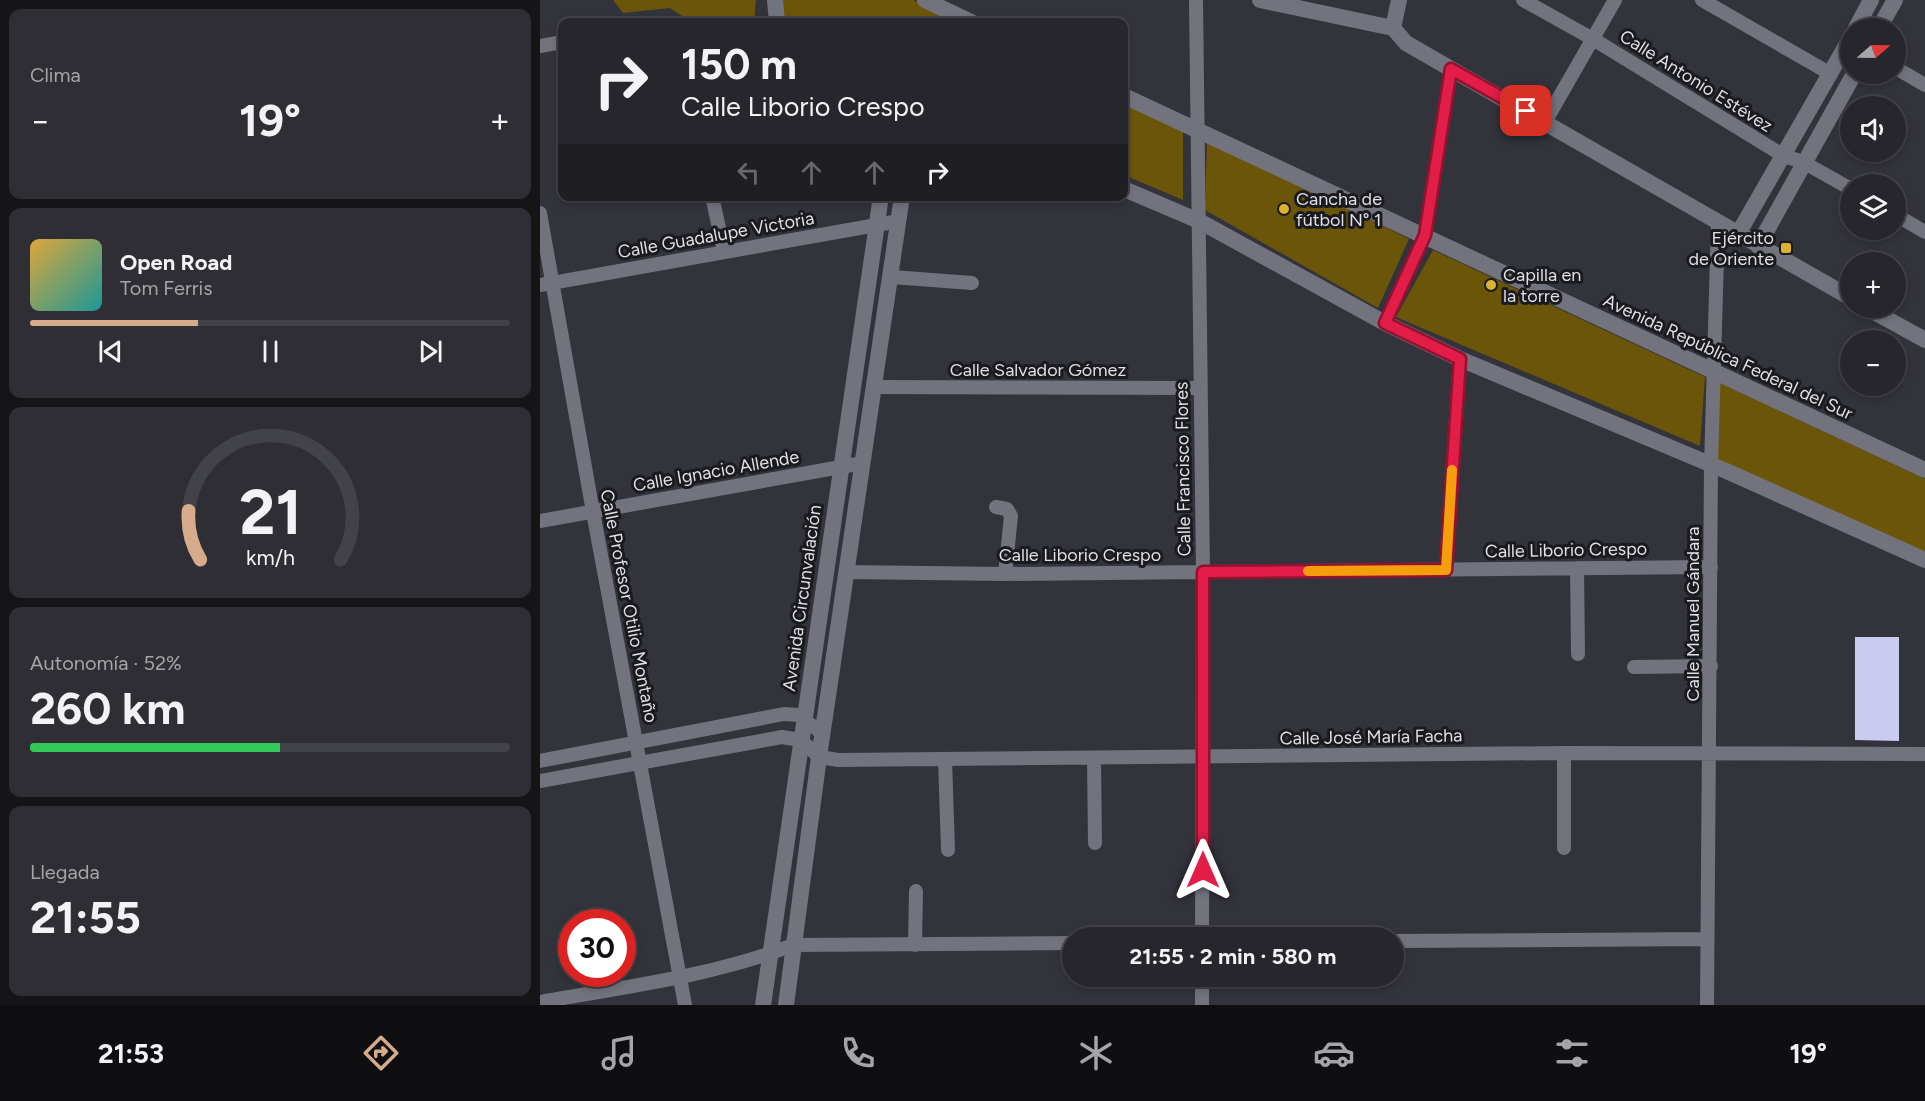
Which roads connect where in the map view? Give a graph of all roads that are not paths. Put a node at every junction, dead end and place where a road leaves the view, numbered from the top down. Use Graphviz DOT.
graph roads {
  1 [pos="775,0"];
  2 [pos="1196,0"];
  3 [pos="1260,0"];
  4 [pos="1399,0"];
  5 [pos="1524,0"];
  6 [pos="1616,0"];
  7 [pos="1702,0"];
  8 [pos="1871,0"];
  9 [pos="1895,0"];
  10 [pos="931,1"];
  11 [pos="777,18"];
  12 [pos="963,18"];
  13 [pos="1861,18"];
  14 [pos="1885,18"];
  15 [pos="1393,28"];
  16 [pos="1593,39"];
  17 [pos="558,43"];
  18 [pos="540,46"];
  19 [pos="1840,57"];
  20 [pos="1451,69"];
  21 [pos="1831,74"];
  22 [pos="1906,74"];
  23 [pos="1848,84"];
  24 [pos="1925,85"];
  25 [pos="1128,98"];
  26 [pos="1545,122"];
  27 [pos="1197,132"];
  28 [pos="1784,156"];
  29 [pos="1803,162"];
  30 [pos="1840,183"];
  31 [pos="1128,191"];
  32 [pos="713,201"];
  33 [pos="880,201"];
  34 [pos="901,201"];
  35 [pos="540,213"];
  36 [pos="899,221"];
  37 [pos="1199,221"];
  38 [pos="1906,221"];
  39 [pos="1718,224"];
  40 [pos="877,225"];
  41 [pos="1925,232"];
  42 [pos="1738,234"];
  43 [pos="1425,235"];
  44 [pos="1758,246"];
  45 [pos="724,251"];
  46 [pos="892,277"];
  47 [pos="546,284"];
  48 [pos="972,284"];
  49 [pos="1840,292"];
  50 [pos="1885,318"];
  51 [pos="1385,323"];
  52 [pos="861,340"];
  53 [pos="881,340"];
  54 [pos="1925,340"];
  55 [pos="1460,359"];
  56 [pos="1715,372"];
  57 [pos="875,387"];
  58 [pos="1200,388"];
  59 [pos="863,463"];
  60 [pos="1711,465"];
  61 [pos="841,467"];
  62 [pos="1925,470"];
  63 [pos="996,507"];
  64 [pos="593,512"];
  65 [pos="540,521"];
  66 [pos="1925,560"];
  67 [pos="1711,567"];
  68 [pos="1577,568"];
  69 [pos="1446,570"];
  70 [pos="1203,572"];
  71 [pos="846,573"];
  72 [pos="1005,574"];
  73 [pos="1578,654"];
  74 [pos="1711,666"];
  75 [pos="1634,667"];
  76 [pos="804,719"];
  77 [pos="822,733"];
  78 [pos="801,740"];
  79 [pos="637,743"];
  80 [pos="1564,753"];
  81 [pos="1925,754"];
  82 [pos="1709,755"];
  83 [pos="819,757"];
  84 [pos="1094,758"];
  85 [pos="1203,758"];
  86 [pos="945,759"];
  87 [pos="540,761"];
  88 [pos="640,762"];
  89 [pos="540,781"];
  90 [pos="1095,843"];
  91 [pos="1564,848"];
  92 [pos="948,850"];
  93 [pos="916,891"];
  94 [pos="1202,927"];
  95 [pos="1707,939"];
  96 [pos="1404,941"];
  97 [pos="1062,943"];
  98 [pos="793,945"];
  99 [pos="915,945"];
  100 [pos="771,954"];
  101 [pos="680,976"];
  102 [pos="1202,987"];
  103 [pos="540,1002"];
  104 [pos="685,1005"];
  105 [pos="763,1005"];
  106 [pos="786,1005"];
  107 [pos="1202,1005"];
  108 [pos="1707,1005"];
  1 -- 11 [label="street"];
  2 -- 27 [label="street, Calle Francisco Flores"];
  3 -- 15 [label="street"];
  4 -- 15 [label="street"];
  5 -- 16 [label="street, Calle Antonio Estévez"];
  6 -- 16 [label="street"];
  7 -- 21 [label="street"];
  8 -- 13 [label="street"];
  9 -- 14 [label="street"];
  10 -- 12 [label="street"];
  15 -- 20 [label="street"];
  16 -- 26 [label="street"];
  16 -- 28 [label="street, Calle Antonio Estévez"];
  17 -- 18 [label="street"];
  19 -- 21 [label="street"];
  20 -- 26 [label="street"];
  20 -- 43 [label="street"];
  21 -- 28 [label="street"];
  22 -- 24 [label="street"];
  23 -- 29 [label="street"];
  25 -- 27 [label="street, Avenida República Federal del Sur"];
  26 -- 39 [label="street"];
  27 -- 37 [label="street, Calle Francisco Flores"];
  27 -- 43 [label="street, Avenida República Federal del Sur"];
  28 -- 29 [label="street, Calle Antonio Estévez"];
  28 -- 42 [label="street"];
  29 -- 30 [label="street, Calle Antonio Estévez"];
  29 -- 44 [label="street"];
  31 -- 37 [label="street"];
  32 -- 45 [label="street"];
  33 -- 40 [label="street, Avenida Circunvalación"];
  34 -- 36 [label="street"];
  35 -- 47 [label="street, Calle Profesor Otilio Montaño"];
  36 -- 40 [label="street, Calle Guadalupe Victoria"];
  36 -- 46 [label="street"];
  37 -- 51 [label="street"];
  37 -- 58 [label="street, Calle Francisco Flores"];
  38 -- 41 [label="street"];
  39 -- 42 [label="street"];
  39 -- 56 [label="street, Calle Manuel Gándara"];
  40 -- 45 [label="street, Calle Guadalupe Victoria"];
  40 -- 52 [label="street, Avenida Circunvalación"];
  42 -- 44 [label="street"];
  43 -- 51 [label="street"];
  43 -- 56 [label="street, Avenida República Federal del Sur"];
  44 -- 49 [label="street"];
  45 -- 47 [label="street, Calle Guadalupe Victoria"];
  46 -- 48 [label="street"];
  46 -- 53 [label="street"];
  47 -- 64 [label="street, Calle Profesor Otilio Montaño"];
  50 -- 54 [label="street"];
  51 -- 55 [label="street"];
  52 -- 53 [label="street"];
  52 -- 61 [label="street, Avenida Circunvalación"];
  53 -- 57 [label="street"];
  55 -- 60 [label="street"];
  55 -- 69 [label="street"];
  56 -- 60 [label="street, Calle Manuel Gándara"];
  56 -- 62 [label="street, Avenida República Federal del Sur"];
  57 -- 58 [label="street, Calle Salvador Gómez"];
  57 -- 59 [label="street"];
  58 -- 70 [label="street, Calle Francisco Flores"];
  59 -- 61 [label="street, Calle Ignacio Allende"];
  59 -- 71 [label="street"];
  60 -- 66 [label="street"];
  60 -- 67 [label="street, Calle Manuel Gándara"];
  61 -- 64 [label="street, Calle Ignacio Allende"];
  61 -- 76 [label="street, Avenida Circunvalación"];
  63 -- 72 [label="street"];
  64 -- 65 [label="street, Calle Ignacio Allende"];
  64 -- 79 [label="street, Calle Profesor Otilio Montaño"];
  67 -- 68 [label="street, Calle Liborio Crespo"];
  67 -- 74 [label="street, Calle Manuel Gándara"];
  68 -- 69 [label="street, Calle Liborio Crespo"];
  68 -- 73 [label="street"];
  69 -- 70 [label="street, Calle Liborio Crespo"];
  70 -- 72 [label="street, Calle Liborio Crespo"];
  70 -- 85 [label="street, Calle Francisco Flores"];
  71 -- 72 [label="street, Calle Liborio Crespo"];
  71 -- 77 [label="street"];
  74 -- 75 [label="street"];
  74 -- 82 [label="street, Calle Manuel Gándara"];
  76 -- 77 [label="street"];
  76 -- 78 [label="street, Avenida Circunvalación"];
  76 -- 79 [label="street"];
  77 -- 83 [label="street"];
  78 -- 83 [label="street"];
  78 -- 88 [label="street"];
  78 -- 100 [label="street, Avenida Circunvalación"];
  79 -- 87 [label="street"];
  79 -- 88 [label="street, Calle Profesor Otilio Montaño"];
  80 -- 82 [label="street, Calle José María Facha"];
  80 -- 85 [label="street, Calle José María Facha"];
  80 -- 91 [label="street"];
  81 -- 82 [label="street, Calle José María Facha"];
  82 -- 95 [label="street, Calle Manuel Gándara"];
  83 -- 86 [label="street, Calle José María Facha"];
  83 -- 98 [label="street"];
  84 -- 85 [label="street, Calle José María Facha"];
  84 -- 86 [label="street, Calle José María Facha"];
  84 -- 90 [label="street"];
  85 -- 94 [label="street, Calle Francisco Flores"];
  86 -- 92 [label="street"];
  88 -- 89 [label="street"];
  88 -- 101 [label="street, Calle Profesor Otilio Montaño"];
  93 -- 99 [label="street"];
  95 -- 96 [label="street"];
  95 -- 108 [label="street, Calle Manuel Gándara"];
  97 -- 99 [label="street"];
  98 -- 99 [label="street"];
  98 -- 100 [label="street"];
  98 -- 106 [label="street"];
  100 -- 101 [label="street"];
  100 -- 105 [label="street, Avenida Circunvalación"];
  101 -- 103 [label="street"];
  101 -- 104 [label="street, Calle Profesor Otilio Montaño"];
  102 -- 107 [label="street"];
}
